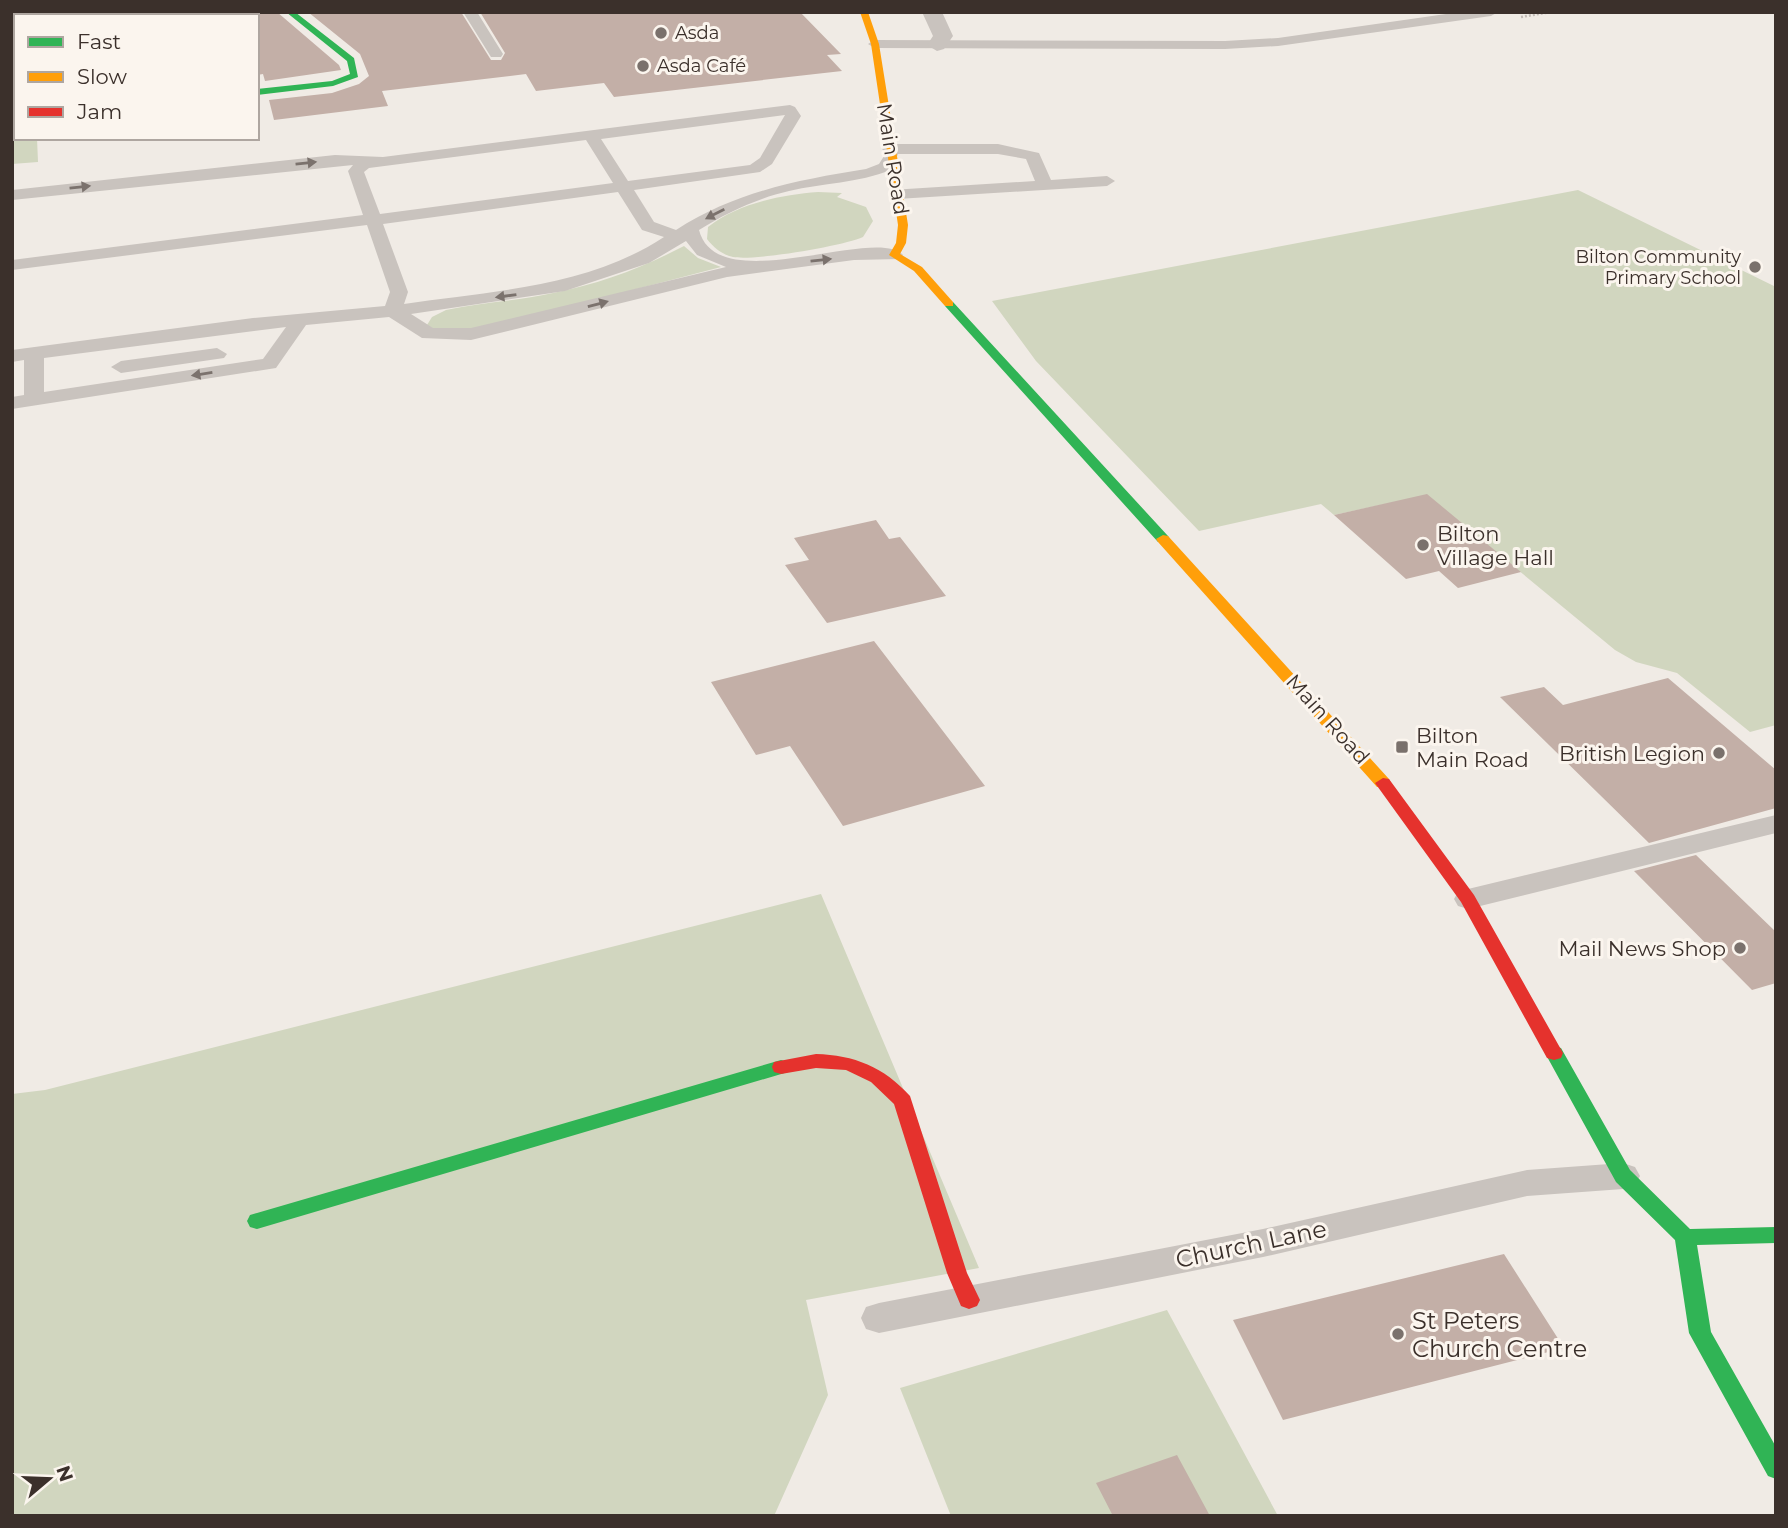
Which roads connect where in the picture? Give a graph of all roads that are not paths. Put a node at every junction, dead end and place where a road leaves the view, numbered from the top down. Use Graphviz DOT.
graph roads {
  1 [pos="290,12"];
  2 [pos="470,12"];
  3 [pos="864,12"];
  4 [pos="932,12"];
  5 [pos="1491,12"];
  6 [pos="875,44"];
  7 [pos="937,45"];
  8 [pos="496,54"];
  9 [pos="259,92"];
  10 [pos="590,134"];
  11 [pos="891,152"];
  12 [pos="397,158"];
  13 [pos="1107,181"];
  14 [pos="1045,186"];
  15 [pos="623,187"];
  16 [pos="897,194"];
  17 [pos="12,195"];
  18 [pos="740,202"];
  19 [pos="901,214"];
  20 [pos="374,220"];
  21 [pos="685,233"];
  22 [pos="894,255"];
  23 [pos="12,265"];
  24 [pos="755,267"];
  25 [pos="393,312"];
  26 [pos="300,320"];
  27 [pos="120,341"];
  28 [pos="281,345"];
  29 [pos="34,353"];
  30 [pos="12,356"];
  31 [pos="122,376"];
  32 [pos="34,400"];
  33 [pos="12,403"];
  34 [pos="1776,824"];
  35 [pos="1468,899"];
  36 [pos="1623,1176"];
  37 [pos="257,1220"];
  38 [pos="1776,1235"];
  39 [pos="1685,1237"];
  40 [pos="969,1300"];
  41 [pos="879,1318"];
  42 [pos="1776,1469"];
  1 -- 9 [label="main road"];
  2 -- 8 [label="lane"];
  3 -- 6 [label="main road, Main Road"];
  4 -- 7 [label="street"];
  5 -- 7 [label="lane"];
  6 -- 7 [label="lane"];
  6 -- 11 [label="main road, Main Road"];
  10 -- 12 [label="lane"];
  10 -- 15 [label="lane"];
  10 -- 15 [label="lane"];
  11 -- 14 [label="lane"];
  11 -- 16 [label="main road, Main Road"];
  11 -- 18 [label="lane"];
  17 -- 12 [label="lane, one-way"];
  12 -- 20 [label="lane"];
  13 -- 14 [label="lane"];
  14 -- 16 [label="lane"];
  15 -- 20 [label="lane"];
  15 -- 21 [label="lane"];
  16 -- 19 [label="main road, Main Road"];
  18 -- 19 [label="lane"];
  18 -- 21 [label="lane, one-way"];
  19 -- 22 [label="main road, Main Road"];
  20 -- 23 [label="lane"];
  20 -- 25 [label="lane"];
  21 -- 24 [label="lane"];
  21 -- 25 [label="lane, one-way"];
  24 -- 22 [label="lane, one-way"];
  22 -- 35 [label="main road, Main Road"];
  25 -- 24 [label="lane, one-way"];
  25 -- 26 [label="lane"];
  26 -- 27 [label="lane"];
  26 -- 28 [label="lane"];
  27 -- 29 [label="lane"];
  27 -- 31 [label="lane"];
  28 -- 31 [label="lane"];
  28 -- 31 [label="lane, one-way"];
  29 -- 30 [label="lane"];
  29 -- 32 [label="lane"];
  31 -- 32 [label="lane"];
  32 -- 33 [label="lane"];
  34 -- 35 [label="lane"];
  35 -- 36 [label="main road, Main Road"];
  36 -- 39 [label="main road, Main Road"];
  36 -- 40 [label="lane, Church Lane"];
  37 -- 40 [label="main road"];
  38 -- 39 [label="main road"];
  39 -- 42 [label="main road"];
  40 -- 41 [label="lane, Church Lane"];
}
